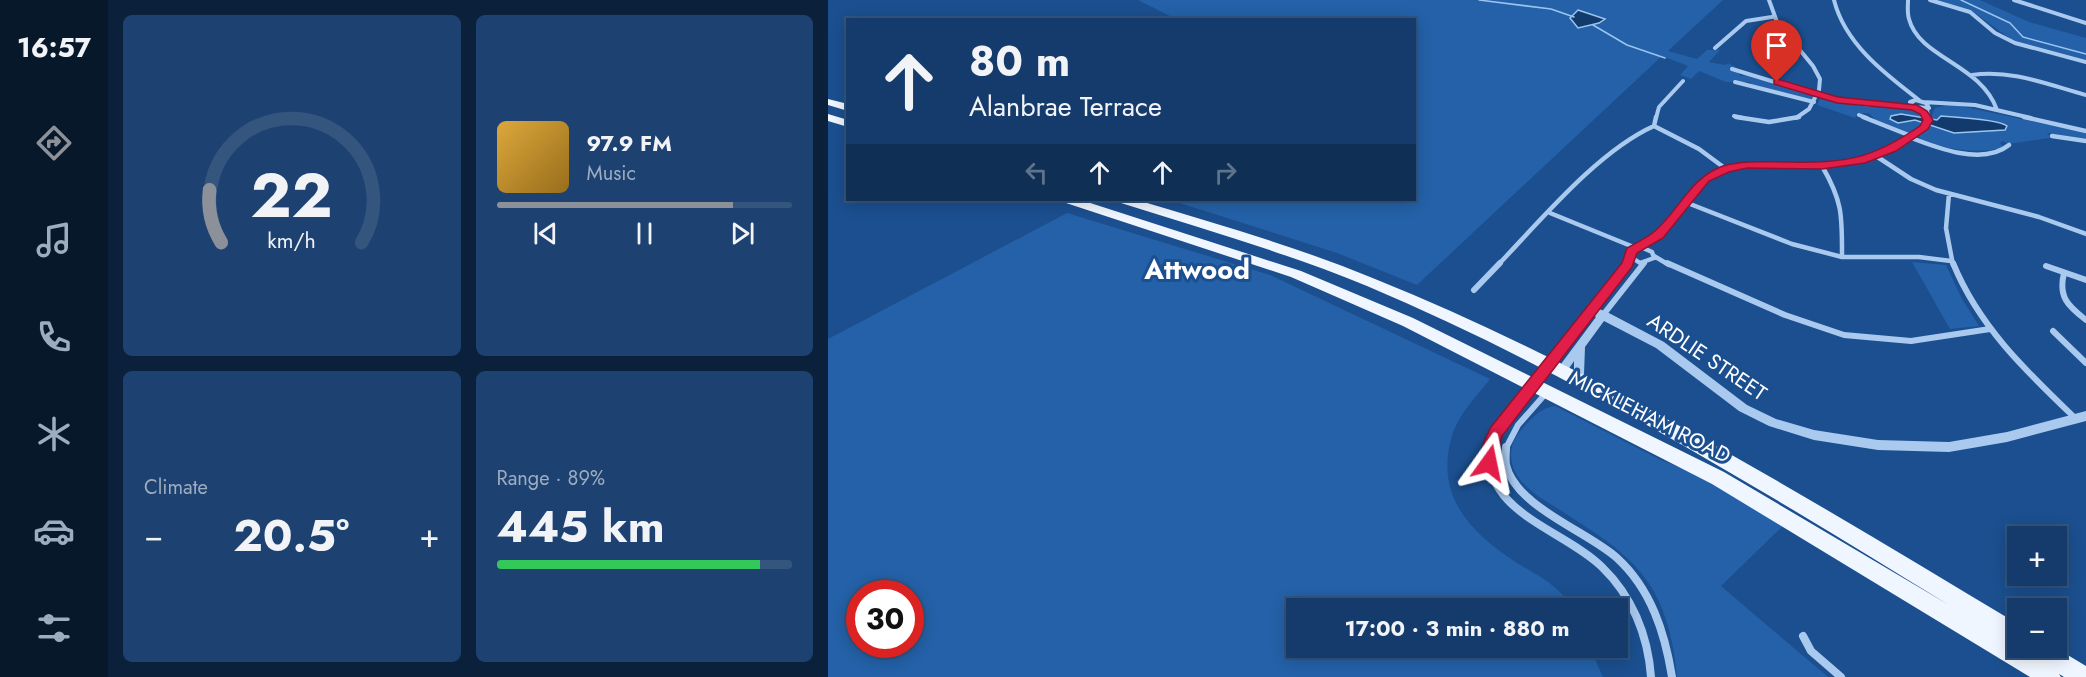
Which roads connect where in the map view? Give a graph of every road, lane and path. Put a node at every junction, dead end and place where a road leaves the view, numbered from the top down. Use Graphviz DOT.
graph roads {
  1 [pos="1769,0"];
  2 [pos="1834,0"];
  3 [pos="1908,0"];
  4 [pos="1930,0"];
  5 [pos="2014,0"];
  6 [pos="1772,17"];
  7 [pos="2086,23"];
  8 [pos="1715,48"];
  9 [pos="2086,62"];
  10 [pos="1732,69"];
  11 [pos="1972,75"];
  12 [pos="1683,81"];
  13 [pos="1735,82"];
  14 [pos="1909,93"];
  15 [pos="2086,94"];
  16 [pos="1817,95"];
  17 [pos="1921,101"];
  18 [pos="1814,102"];
  19 [pos="1942,102"];
  20 [pos="830,103"];
  21 [pos="1912,104"];
  22 [pos="846,107"];
  23 [pos="1928,108"];
  24 [pos="1920,109"];
  25 [pos="1997,110"];
  26 [pos="1859,115"];
  27 [pos="1734,116"];
  28 [pos="828,117"];
  29 [pos="1928,117"];
  30 [pos="846,123"];
  31 [pos="1654,126"];
  32 [pos="2086,131"];
  33 [pos="1910,136"];
  34 [pos="2052,136"];
  35 [pos="2086,141"];
  36 [pos="2009,145"];
  37 [pos="1876,156"];
  38 [pos="1822,166"];
  39 [pos="1726,169"];
  40 [pos="1949,194"];
  41 [pos="1073,201"];
  42 [pos="1128,201"];
  43 [pos="1685,202"];
  44 [pos="1550,213"];
  45 [pos="2086,234"];
  46 [pos="1659,235"];
  47 [pos="1615,242"];
  48 [pos="1638,247"];
  49 [pos="1631,255"];
  50 [pos="1842,257"];
  51 [pos="1650,258"];
  52 [pos="1951,261"];
  53 [pos="2046,266"];
  54 [pos="2064,273"];
  55 [pos="2086,280"];
  56 [pos="1474,290"];
  57 [pos="1591,310"];
  58 [pos="1603,315"];
  59 [pos="2086,320"];
  60 [pos="1990,329"];
  61 [pos="2053,331"];
  62 [pos="1580,346"];
  63 [pos="2084,359"];
  64 [pos="1553,369"];
  65 [pos="1582,382"];
  66 [pos="1539,387"];
  67 [pos="2081,418"];
  68 [pos="2007,629"];
  69 [pos="1803,636"];
  70 [pos="2054,658"];
  71 [pos="1651,677"];
  72 [pos="1672,677"];
  73 [pos="1841,677"];
  74 [pos="2050,677"];
  75 [pos="2085,677"];
  1 -- 6 [label="street"];
  2 -- 14 [label="street"];
  3 -- 11 [label="street"];
  4 -- 9 [label="street"];
  5 -- 7 [label="street"];
  6 -- 8 [label="street"];
  6 -- 16 [label="street"];
  10 -- 16 [label="street"];
  11 -- 15 [label="street"];
  11 -- 25 [label="street"];
  12 -- 31 [label="street"];
  13 -- 18 [label="street"];
  14 -- 17 [label="street"];
  14 -- 21 [label="street"];
  16 -- 18 [label="street"];
  16 -- 21 [label="street"];
  17 -- 19 [label="street"];
  17 -- 21 [label="street"];
  17 -- 23 [label="street"];
  18 -- 27 [label="street"];
  19 -- 23 [label="street"];
  19 -- 25 [label="street"];
  20 -- 22 [label="main road"];
  21 -- 24 [label="street"];
  23 -- 24 [label="street"];
  23 -- 29 [label="street"];
  24 -- 29 [label="street"];
  25 -- 32 [label="street"];
  26 -- 33 [label="street"];
  28 -- 30 [label="main road"];
  29 -- 33 [label="street"];
  31 -- 39 [label="street"];
  31 -- 44 [label="street"];
  33 -- 36 [label="street"];
  33 -- 37 [label="street"];
  34 -- 35 [label="street"];
  37 -- 38 [label="street"];
  37 -- 40 [label="street"];
  38 -- 39 [label="street"];
  38 -- 50 [label="street"];
  39 -- 43 [label="street"];
  40 -- 45 [label="street"];
  40 -- 52 [label="street"];
  41 -- 66 [label="main road, MICKLEHAM ROAD"];
  42 -- 64 [label="main road, MICKLEHAM ROAD"];
  43 -- 46 [label="street"];
  43 -- 50 [label="street"];
  44 -- 47 [label="street"];
  44 -- 56 [label="street"];
  46 -- 48 [label="street"];
  46 -- 51 [label="street"];
  47 -- 48 [label="street"];
  47 -- 49 [label="street"];
  48 -- 49 [label="street"];
  48 -- 51 [label="street"];
  49 -- 51 [label="street"];
  49 -- 57 [label="street"];
  50 -- 52 [label="street"];
  51 -- 58 [label="street"];
  51 -- 60 [label="street"];
  52 -- 60 [label="street"];
  53 -- 54 [label="street"];
  54 -- 55 [label="street"];
  54 -- 59 [label="street"];
  57 -- 58 [label="street, ARDLIE STREET"];
  57 -- 64 [label="street"];
  58 -- 62 [label="street"];
  58 -- 67 [label="street, ARDLIE STREET"];
  60 -- 67 [label="street"];
  61 -- 63 [label="street"];
  62 -- 64 [label="street"];
  62 -- 65 [label="street"];
  64 -- 65 [label="main road, MICKLEHAM ROAD"];
  64 -- 66 [label="main road"];
  65 -- 68 [label="main road, MICKLEHAM ROAD"];
  66 -- 71 [label="street"];
  66 -- 72 [label="street"];
  66 -- 74 [label="main road, MICKLEHAM ROAD"];
  69 -- 73 [label="street"];
  70 -- 75 [label="main road"];
}
